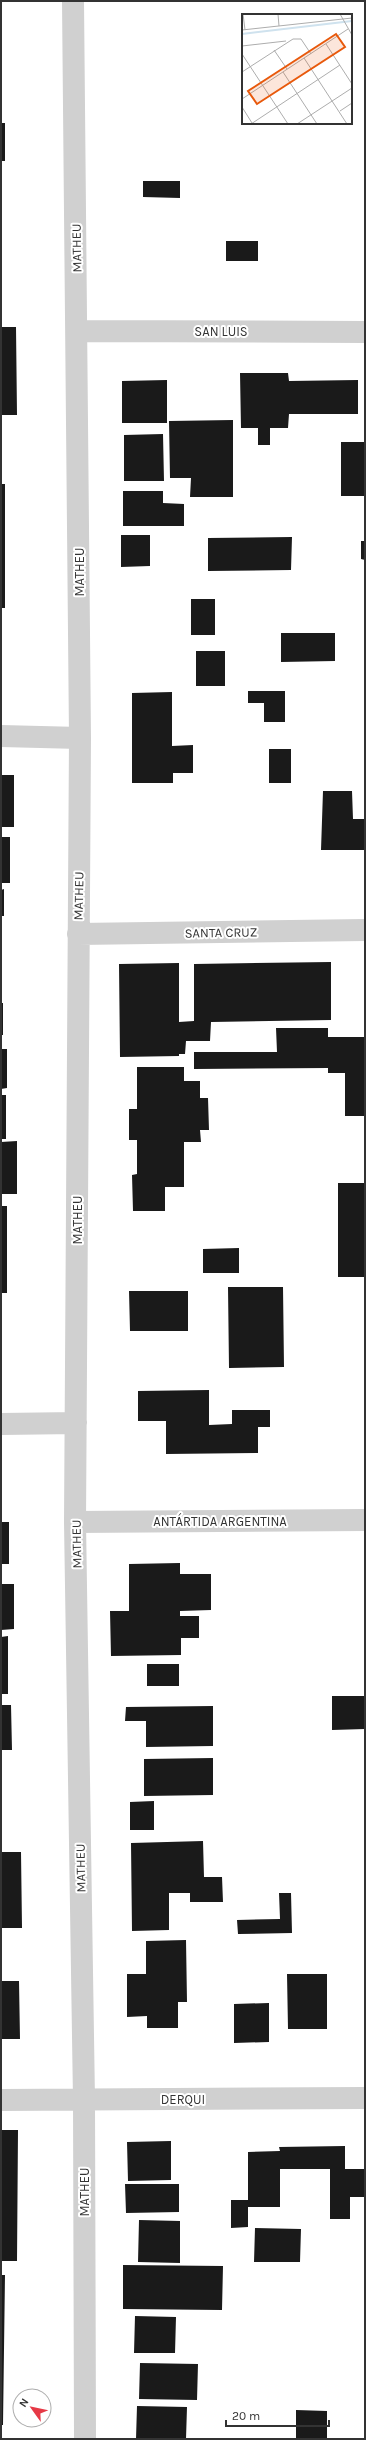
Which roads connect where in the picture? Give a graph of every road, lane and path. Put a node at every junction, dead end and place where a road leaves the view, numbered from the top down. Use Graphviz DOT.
graph roads {
  1 [pos="73,1"];
  2 [pos="77,331"];
  3 [pos="365,332"];
  4 [pos="1,736"];
  5 [pos="80,738"];
  6 [pos="365,930"];
  7 [pos="78,934"];
  8 [pos="76,1423"];
  9 [pos="1,1424"];
  10 [pos="365,1520"];
  11 [pos="75,1522"];
  12 [pos="365,2098"];
  13 [pos="1,2100"];
  14 [pos="84,2100"];
  15 [pos="85,2439"];
  1 -- 2 [label="street, MATHEU"];
  2 -- 3 [label="street, SAN LUIS"];
  2 -- 5 [label="street, MATHEU"];
  4 -- 5 [label="street"];
  5 -- 7 [label="street, MATHEU"];
  6 -- 7 [label="street, SANTA CRUZ"];
  7 -- 8 [label="street, MATHEU"];
  8 -- 9 [label="street"];
  8 -- 11 [label="street, MATHEU"];
  10 -- 11 [label="street, ANTÁRTIDA ARGENTINA"];
  11 -- 14 [label="street, MATHEU"];
  12 -- 14 [label="street, DERQUI"];
  13 -- 14 [label="street, DERQUI"];
  14 -- 15 [label="street, MATHEU"];
}
